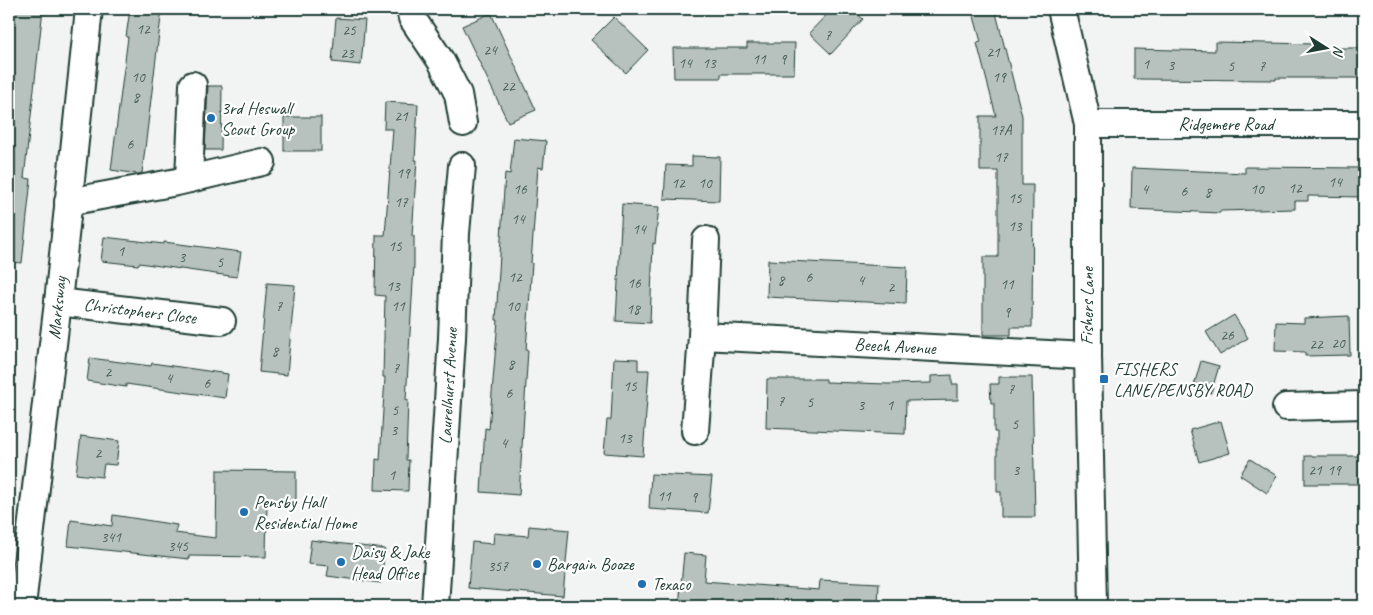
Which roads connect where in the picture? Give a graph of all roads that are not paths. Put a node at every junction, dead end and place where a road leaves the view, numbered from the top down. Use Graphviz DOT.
graph roads {
  1 [pos="89,9"];
  2 [pos="410,9"];
  3 [pos="1061,9"];
  4 [pos="193,85"];
  5 [pos="463,122"];
  6 [pos="1088,124"];
  7 [pos="1364,124"];
  8 [pos="262,162"];
  9 [pos="462,166"];
  10 [pos="189,179"];
  11 [pos="68,202"];
  12 [pos="706,240"];
  13 [pos="58,302"];
  14 [pos="222,321"];
  15 [pos="702,336"];
  16 [pos="1088,356"];
  17 [pos="1364,405"];
  18 [pos="1286,407"];
  19 [pos="695,431"];
  20 [pos="9,605"];
  21 [pos="22,606"];
  22 [pos="435,606"];
  23 [pos="1093,606"];
  1 -- 11 [label="street, Marksway"];
  2 -- 5 [label="street"];
  3 -- 6 [label="street, Fishers Lane"];
  4 -- 10 [label="street"];
  6 -- 7 [label="street, Ridgemere Road"];
  6 -- 16 [label="street, Fishers Lane"];
  8 -- 10 [label="street"];
  9 -- 22 [label="street, Laurelhurst Avenue"];
  10 -- 11 [label="street"];
  11 -- 13 [label="street, Marksway"];
  12 -- 15 [label="street"];
  13 -- 14 [label="street, Christophers Close"];
  13 -- 21 [label="street, Marksway"];
  15 -- 16 [label="street, Beech Avenue"];
  15 -- 19 [label="street"];
  16 -- 23 [label="street, Fishers Lane"];
  17 -- 18 [label="street"];
  20 -- 21 [label="main road"];
}
